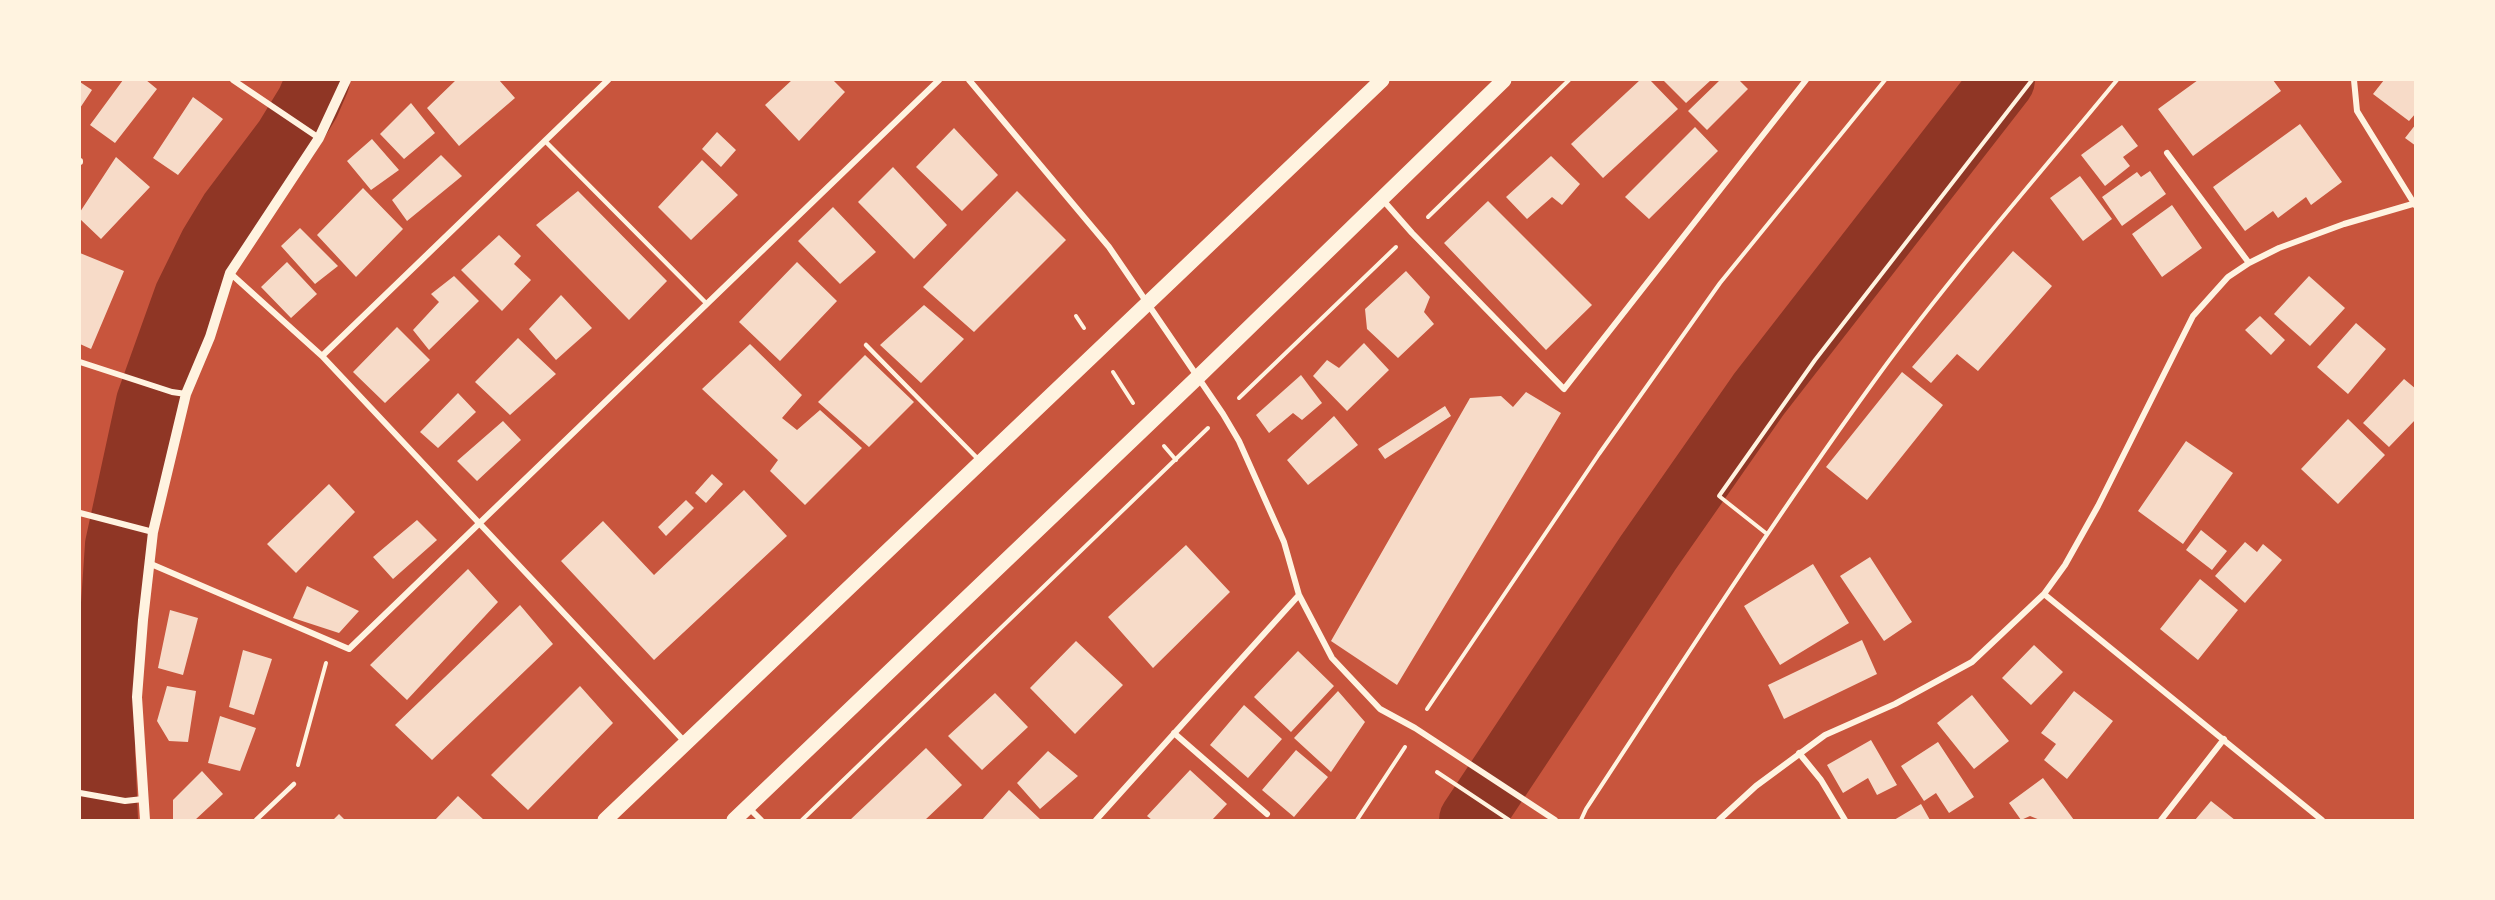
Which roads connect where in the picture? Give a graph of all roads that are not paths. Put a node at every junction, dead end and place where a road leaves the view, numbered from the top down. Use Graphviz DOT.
graph roads {
  1 [pos="233,80"];
  2 [pos="346,80"];
  3 [pos="608,80"];
  4 [pos="939,80"];
  5 [pos="969,80"];
  6 [pos="1382,80"];
  7 [pos="1504,80"];
  8 [pos="1806,80"];
  9 [pos="2354,80"];
  10 [pos="319,138"];
  11 [pos="544,141"];
  12 [pos="2167,153"];
  13 [pos="1382,199"];
  14 [pos="2415,204"];
  15 [pos="2249,263"];
  16 [pos="230,273"];
  17 [pos="707,304"];
  18 [pos="1147,306"];
  19 [pos="866,345"];
  20 [pos="322,356"];
  21 [pos="80,362"];
  22 [pos="1199,376"];
  23 [pos="186,394"];
  24 [pos="981,462"];
  25 [pos="80,513"];
  26 [pos="479,522"];
  27 [pos="153,532"];
  28 [pos="151,564"];
  29 [pos="2044,594"];
  30 [pos="1299,595"];
  31 [pos="1174,733"];
  32 [pos="2224,739"];
  33 [pos="686,742"];
  34 [pos="1799,753"];
  35 [pos="294,784"];
  36 [pos="81,794"];
  37 [pos="143,800"];
  38 [pos="748,807"];
  39 [pos="1267,814"];
  40 [pos="145,820"];
  41 [pos="256,820"];
  42 [pos="605,820"];
  43 [pos="734,820"];
  44 [pos="761,820"];
  45 [pos="1096,820"];
  46 [pos="1555,820"];
  47 [pos="1719,820"];
  48 [pos="1845,820"];
  49 [pos="2161,820"];
  50 [pos="2322,820"];
  1 -- 10 [label="street"];
  2 -- 10 [label="street"];
  3 -- 11 [label="street"];
  4 -- 17 [label="street"];
  5 -- 18 [label="street"];
  6 -- 18 [label="main road"];
  7 -- 13 [label="main road"];
  8 -- 13 [label="street"];
  9 -- 14 [label="street"];
  10 -- 16 [label="street"];
  11 -- 17 [label="lane"];
  11 -- 20 [label="street"];
  12 -- 15 [label="street"];
  13 -- 22 [label="main road"];
  14 -- 15 [label="street"];
  15 -- 29 [label="street"];
  16 -- 20 [label="street"];
  16 -- 23 [label="street"];
  17 -- 26 [label="street"];
  18 -- 22 [label="street"];
  18 -- 24 [label="main road"];
  19 -- 24 [label="lane"];
  20 -- 26 [label="street"];
  21 -- 23 [label="street"];
  22 -- 30 [label="street"];
  22 -- 38 [label="main road"];
  23 -- 27 [label="street"];
  24 -- 33 [label="main road"];
  25 -- 27 [label="street"];
  26 -- 28 [label="street"];
  26 -- 33 [label="street"];
  27 -- 28 [label="street"];
  28 -- 37 [label="street"];
  29 -- 32 [label="street"];
  29 -- 34 [label="street"];
  30 -- 31 [label="street"];
  30 -- 46 [label="street"];
  31 -- 39 [label="street"];
  31 -- 45 [label="street"];
  32 -- 49 [label="street"];
  32 -- 50 [label="street"];
  33 -- 42 [label="main road"];
  34 -- 47 [label="street"];
  34 -- 48 [label="street"];
  35 -- 41 [label="lane"];
  36 -- 37 [label="street"];
  37 -- 40 [label="street"];
  38 -- 43 [label="main road"];
  38 -- 44 [label="street"];
}
